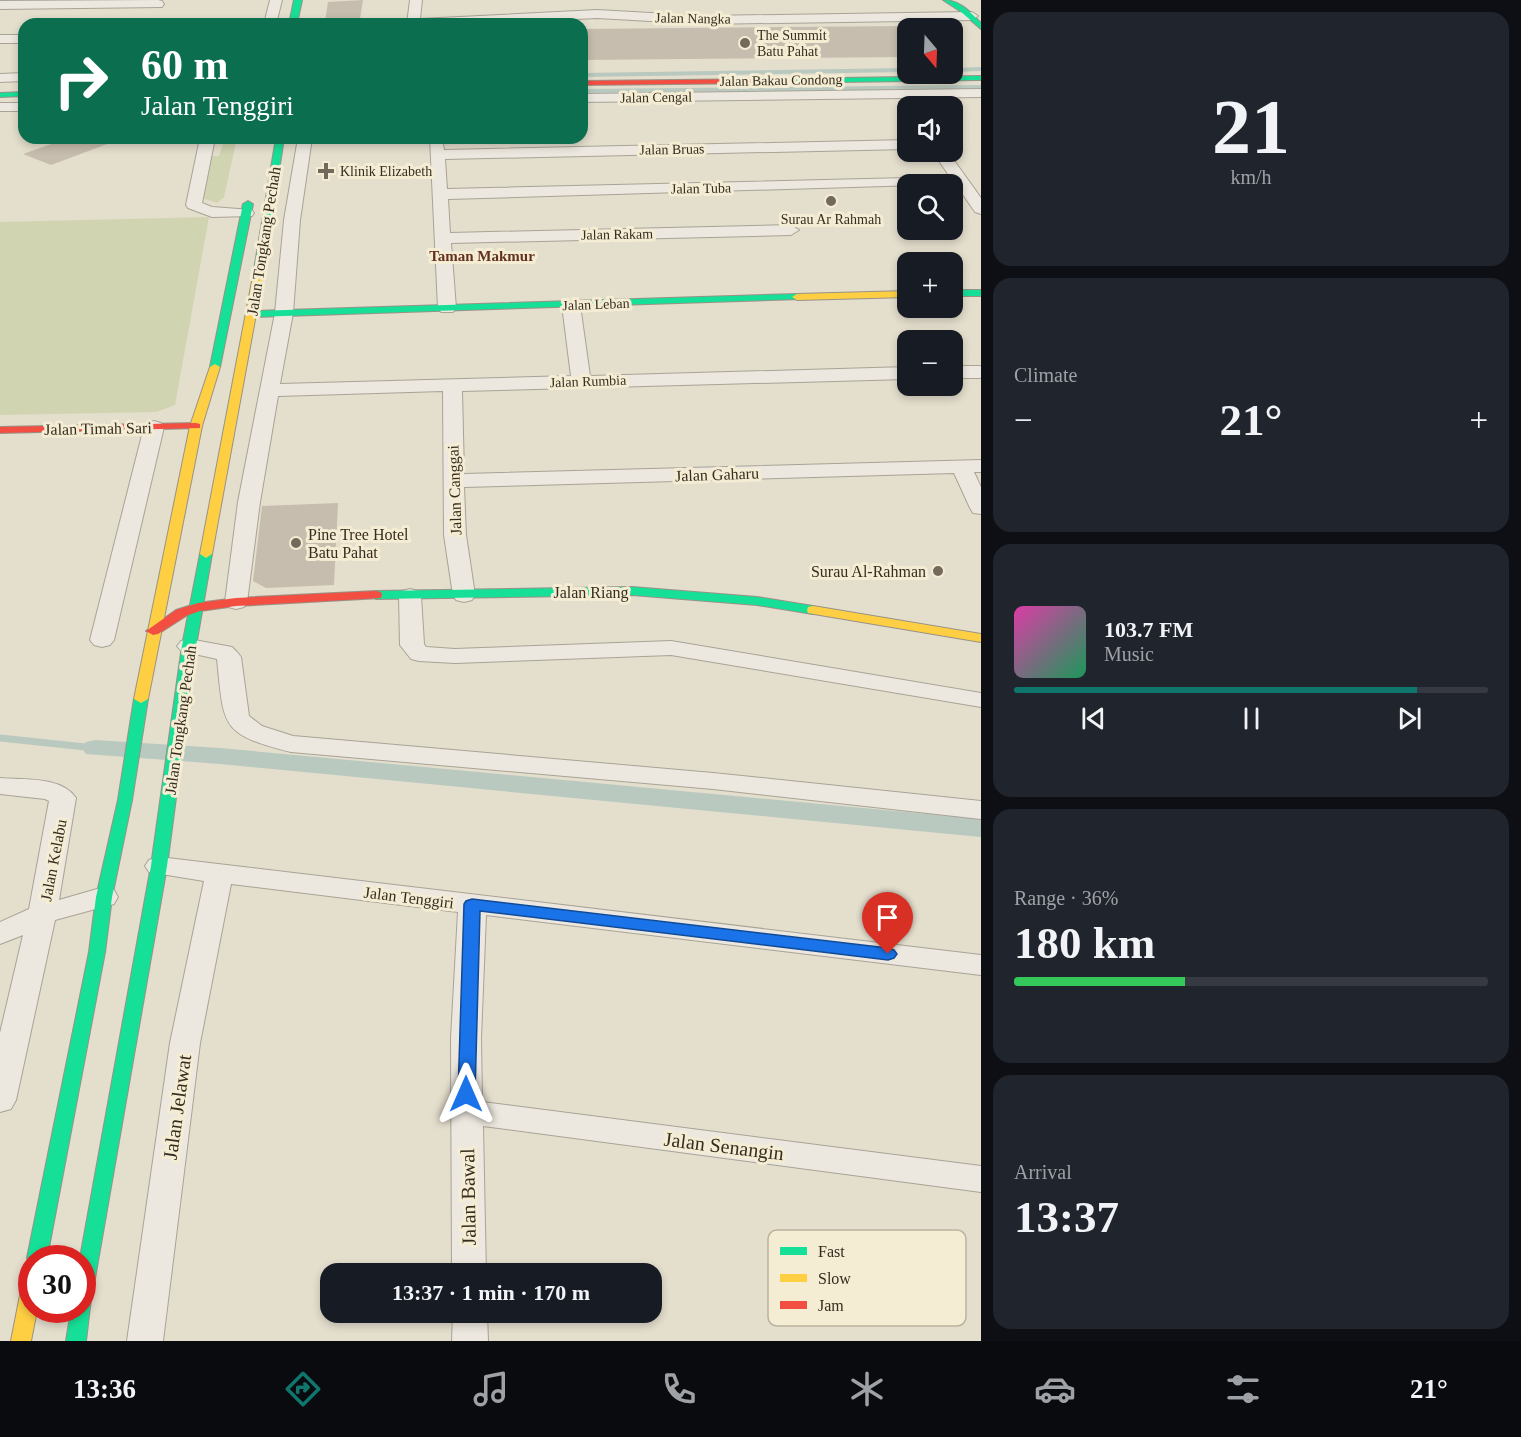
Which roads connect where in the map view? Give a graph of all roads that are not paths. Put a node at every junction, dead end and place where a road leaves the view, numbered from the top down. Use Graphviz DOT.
graph roads {
  1 [pos="276,0"];
  2 [pos="298,0"];
  3 [pos="416,0"];
  4 [pos="947,0"];
  5 [pos="159,2"];
  6 [pos="0,5"];
  7 [pos="724,6"];
  8 [pos="151,18"];
  9 [pos="272,18"];
  10 [pos="294,18"];
  11 [pos="414,18"];
  12 [pos="515,18"];
  13 [pos="736,19"];
  14 [pos="977,22"];
  15 [pos="0,39"];
  16 [pos="18,39"];
  17 [pos="18,77"];
  18 [pos="0,78"];
  19 [pos="981,78"];
  20 [pos="588,82"];
  21 [pos="0,88"];
  22 [pos="18,88"];
  23 [pos="981,93"];
  24 [pos="18,94"];
  25 [pos="0,95"];
  26 [pos="948,96"];
  27 [pos="588,98"];
  28 [pos="897,100"];
  29 [pos="0,107"];
  30 [pos="18,107"];
  31 [pos="207,144"];
  32 [pos="279,144"];
  33 [pos="304,144"];
  34 [pos="897,144"];
  35 [pos="436,146"];
  36 [pos="963,182"];
  37 [pos="897,184"];
  38 [pos="250,191"];
  39 [pos="439,194"];
  40 [pos="981,209"];
  41 [pos="246,213"];
  42 [pos="791,230"];
  43 [pos="442,238"];
  44 [pos="963,293"];
  45 [pos="981,293"];
  46 [pos="897,294"];
  47 [pos="571,305"];
  48 [pos="447,308"];
  49 [pos="284,313"];
  50 [pos="252,314"];
  51 [pos="216,364"];
  52 [pos="963,372"];
  53 [pos="981,372"];
  54 [pos="897,373"];
  55 [pos="581,381"];
  56 [pos="452,385"];
  57 [pos="236,388"];
  58 [pos="268,390"];
  59 [pos="220,399"];
  60 [pos="196,426"];
  61 [pos="154,427"];
  62 [pos="210,427"];
  63 [pos="0,430"];
  64 [pos="210,454"];
  65 [pos="971,467"];
  66 [pos="221,469"];
  67 [pos="453,481"];
  68 [pos="981,508"];
  69 [pos="464,595"];
  70 [pos="411,596"];
  71 [pos="236,602"];
  72 [pos="198,607"];
  73 [pos="153,631"];
  74 [pos="981,638"];
  75 [pos="102,640"];
  76 [pos="189,646"];
  77 [pos="981,700"];
  78 [pos="0,786"];
  79 [pos="981,810"];
  80 [pos="159,866"];
  81 [pos="219,874"];
  82 [pos="104,897"];
  83 [pos="472,904"];
  84 [pos="42,914"];
  85 [pos="0,934"];
  86 [pos="981,965"];
  87 [pos="0,1100"];
  88 [pos="467,1112"];
  89 [pos="981,1179"];
  90 [pos="40,1245"];
  91 [pos="92,1245"];
  92 [pos="469,1263"];
  93 [pos="25,1323"];
  94 [pos="79,1323"];
  95 [pos="470,1323"];
  96 [pos="21,1341"];
  97 [pos="76,1341"];
  98 [pos="145,1341"];
  99 [pos="470,1341"];
  1 -- 9 [label="street"];
  2 -- 10 [label="main road"];
  3 -- 11 [label="street"];
  4 -- 14 [label="main road"];
  5 -- 6 [label="street"];
  5 -- 8 [label="street"];
  7 -- 13 [label="street"];
  12 -- 13 [label="street, Jalan Nangka"];
  13 -- 14 [label="street, Jalan Nangka"];
  15 -- 16 [label="street"];
  17 -- 18 [label="street"];
  19 -- 20 [label="main road, Jalan Bakau Condong"];
  21 -- 22 [label="main road"];
  23 -- 26 [label="street, Jalan Cengal"];
  24 -- 25 [label="main road"];
  27 -- 28 [label="street, Jalan Cengal"];
  29 -- 30 [label="street"];
  31 -- 41 [label="street"];
  32 -- 50 [label="main road, Jalan Tongkang Pechah"];
  33 -- 49 [label="street"];
  34 -- 35 [label="street, Jalan Bruas"];
  35 -- 39 [label="street"];
  36 -- 40 [label="street"];
  37 -- 39 [label="street, Jalan Tuba"];
  38 -- 41 [label="main road, Jalan Tongkang Pechah"];
  39 -- 43 [label="street"];
  41 -- 51 [label="main road, Jalan Tongkang Pechah"];
  42 -- 43 [label="street, Jalan Rakam"];
  43 -- 48 [label="street"];
  44 -- 45 [label="main road"];
  46 -- 47 [label="main road, Jalan Leban"];
  47 -- 48 [label="main road, Jalan Leban"];
  47 -- 55 [label="street"];
  48 -- 49 [label="main road, Jalan Leban"];
  49 -- 50 [label="main road, Jalan Leban"];
  49 -- 58 [label="street"];
  50 -- 51 [label="main road"];
  50 -- 57 [label="main road, Jalan Tongkang Pechah"];
  51 -- 60 [label="main road, Jalan Tongkang Pechah"];
  52 -- 53 [label="street"];
  54 -- 55 [label="street, Jalan Rumbia"];
  55 -- 56 [label="street, Jalan Rumbia"];
  56 -- 58 [label="street, Jalan Rumbia"];
  56 -- 67 [label="street, Jalan Canggai"];
  57 -- 59 [label="main road"];
  57 -- 66 [label="main road, Jalan Tongkang Pechah"];
  58 -- 71 [label="street"];
  60 -- 61 [label="main road, Jalan Timah Sari"];
  60 -- 62 [label="main road"];
  60 -- 73 [label="main road, Jalan Tongkang Pechah"];
  61 -- 63 [label="main road, Jalan Timah Sari"];
  61 -- 75 [label="street"];
  64 -- 66 [label="main road"];
  65 -- 67 [label="street, Jalan Gaharu"];
  65 -- 68 [label="street"];
  66 -- 72 [label="main road, Jalan Tongkang Pechah"];
  67 -- 69 [label="street, Jalan Canggai"];
  69 -- 70 [label="main road, Jalan Riang"];
  69 -- 74 [label="main road, Jalan Riang"];
  70 -- 71 [label="main road, Jalan Riang"];
  70 -- 77 [label="street"];
  71 -- 72 [label="main road, Jalan Riang"];
  72 -- 73 [label="main road, Jalan Riang"];
  72 -- 76 [label="main road, Jalan Tongkang Pechah"];
  73 -- 82 [label="main road, Jalan Tongkang Pechah"];
  76 -- 79 [label="street"];
  76 -- 80 [label="main road, Jalan Tongkang Pechah"];
  78 -- 84 [label="street, Jalan Kelabu"];
  80 -- 81 [label="street, Jalan Tenggiri"];
  80 -- 91 [label="main road, Jalan Tongkang Pechah"];
  81 -- 83 [label="street, Jalan Tenggiri"];
  81 -- 98 [label="street, Jalan Jelawat"];
  82 -- 84 [label="street"];
  82 -- 90 [label="main road, Jalan Tongkang Pechah"];
  83 -- 86 [label="street, Jalan Tenggiri"];
  83 -- 88 [label="street, Jalan Bawal"];
  84 -- 85 [label="street"];
  84 -- 87 [label="street"];
  88 -- 89 [label="street, Jalan Senangin"];
  88 -- 92 [label="street, Jalan Bawal"];
  93 -- 96 [label="main road"];
  94 -- 97 [label="main road"];
  95 -- 99 [label="street"];
}
